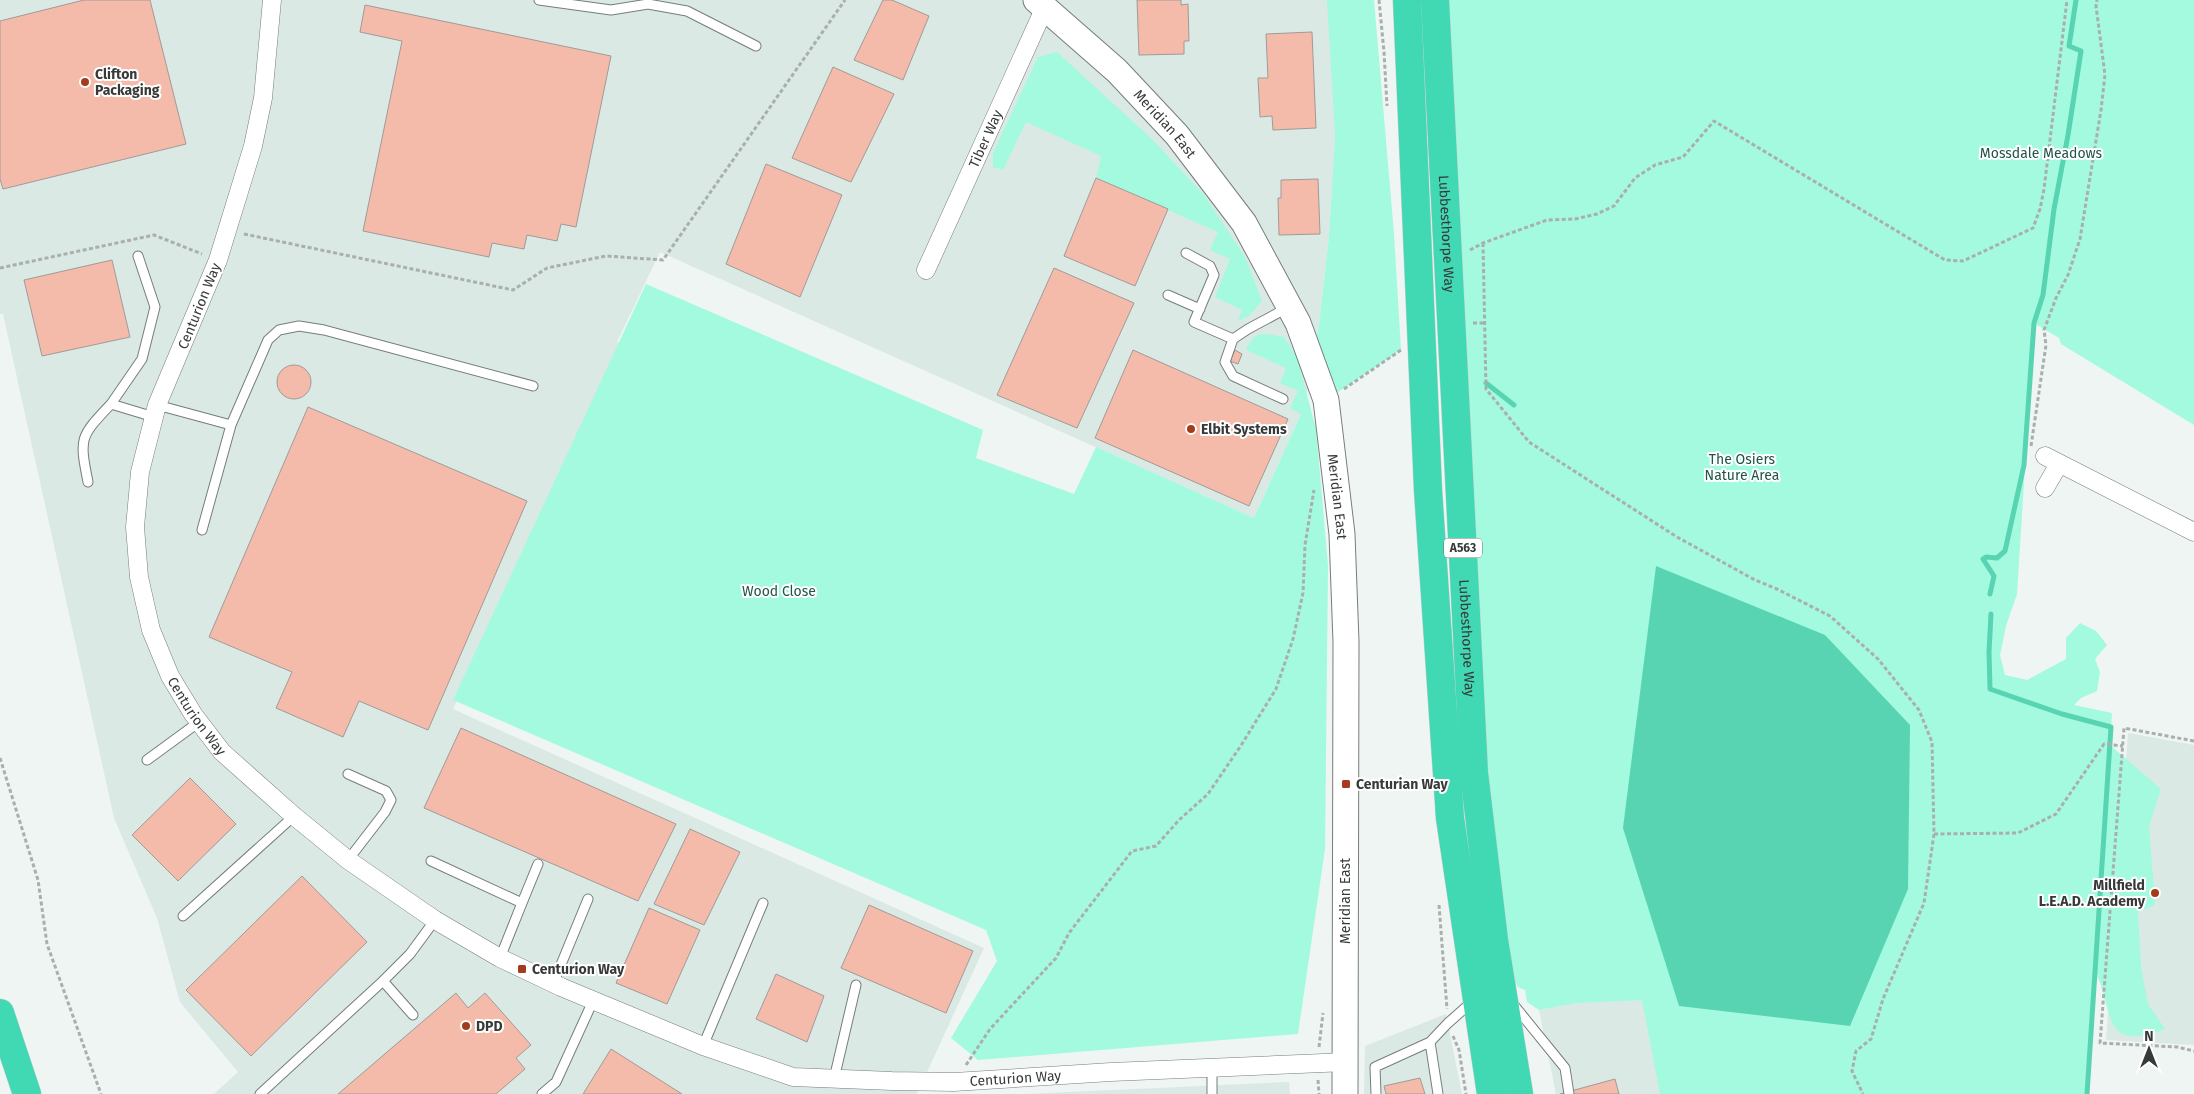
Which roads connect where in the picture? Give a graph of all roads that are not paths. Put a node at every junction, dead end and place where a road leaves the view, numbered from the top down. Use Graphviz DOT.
graph roads {
  1 [pos="272,0"];
  2 [pos="539,0"];
  3 [pos="1392,0"];
  4 [pos="1407,0"];
  5 [pos="1435,0"];
  6 [pos="1449,0"];
  7 [pos="1041,4"];
  8 [pos="756,46"];
  9 [pos="1445,186"];
  10 [pos="1416,195"];
  11 [pos="1186,253"];
  12 [pos="138,256"];
  13 [pos="926,270"];
  14 [pos="1168,295"];
  15 [pos="1289,307"];
  16 [pos="1200,309"];
  17 [pos="1233,340"];
  18 [pos="533,386"];
  19 [pos="1283,399"];
  20 [pos="111,404"];
  21 [pos="155,411"];
  22 [pos="232,425"];
  23 [pos="88,482"];
  24 [pos="2045,488"];
  25 [pos="202,530"];
  26 [pos="2194,532"];
  27 [pos="199,722"];
  28 [pos="147,760"];
  29 [pos="348,774"];
  30 [pos="294,816"];
  31 [pos="348,860"];
  32 [pos="431,861"];
  33 [pos="538,864"];
  34 [pos="588,899"];
  35 [pos="522,903"];
  36 [pos="763,903"];
  37 [pos="183,916"];
  38 [pos="435,920"];
  39 [pos="500,958"];
  40 [pos="384,981"];
  41 [pos="553,984"];
  42 [pos="856,985"];
  43 [pos="1503,992"];
  44 [pos="1475,1000"];
  45 [pos="593,1001"];
  46 [pos="0,1013"];
  47 [pos="413,1015"];
  48 [pos="1430,1042"];
  49 [pos="703,1046"];
  50 [pos="1347,1062"];
  51 [pos="1212,1067"];
  52 [pos="834,1079"];
  53 [pos="548,1092"];
  54 [pos="27,1094"];
  55 [pos="260,1094"];
  56 [pos="1212,1094"];
  57 [pos="1346,1094"];
  58 [pos="1376,1094"];
  59 [pos="1438,1094"];
  60 [pos="1490,1094"];
  61 [pos="1520,1094"];
  62 [pos="1569,1094"];
  1 -- 21 [label="street, Centurion Way"];
  2 -- 8 [label="lane"];
  3 -- 10 [label="highway"];
  4 -- 10 [label="highway, Lubbesthorpe Way / A563"];
  5 -- 9 [label="highway, Lubbesthorpe Way / A563"];
  6 -- 9 [label="highway"];
  7 -- 13 [label="street, Tiber Way"];
  7 -- 15 [label="street, Meridian East"];
  9 -- 43 [label="highway, Lubbesthorpe Way / A563"];
  10 -- 44 [label="highway, Lubbesthorpe Way / A563"];
  11 -- 16 [label="lane"];
  12 -- 20 [label="lane"];
  14 -- 16 [label="lane"];
  15 -- 17 [label="lane"];
  15 -- 50 [label="street, Meridian East"];
  16 -- 17 [label="lane"];
  17 -- 19 [label="lane"];
  18 -- 22 [label="lane"];
  20 -- 21 [label="lane"];
  20 -- 23 [label="lane"];
  21 -- 22 [label="lane"];
  21 -- 27 [label="street, Centurion Way"];
  22 -- 25 [label="lane"];
  24 -- 26 [label="street"];
  27 -- 28 [label="lane"];
  27 -- 30 [label="street, Centurion Way"];
  29 -- 31 [label="lane"];
  30 -- 31 [label="street, Centurion Way"];
  30 -- 37 [label="lane"];
  31 -- 38 [label="street, Centurion Way"];
  32 -- 35 [label="lane"];
  33 -- 35 [label="lane"];
  34 -- 41 [label="lane"];
  35 -- 39 [label="lane"];
  36 -- 49 [label="lane"];
  38 -- 39 [label="street, Centurion Way"];
  38 -- 40 [label="lane"];
  39 -- 41 [label="street, Centurion Way"];
  40 -- 47 [label="lane"];
  40 -- 55 [label="lane"];
  41 -- 45 [label="street, Centurion Way"];
  42 -- 52 [label="lane"];
  43 -- 61 [label="highway, Lubbesthorpe Way / A563"];
  43 -- 62 [label="lane"];
  44 -- 48 [label="lane"];
  44 -- 60 [label="highway, Lubbesthorpe Way / A563"];
  45 -- 49 [label="street, Centurion Way"];
  45 -- 53 [label="lane"];
  46 -- 54 [label="highway"];
  48 -- 58 [label="lane"];
  48 -- 59 [label="lane"];
  49 -- 52 [label="street, Centurion Way"];
  50 -- 51 [label="street, Centurion Way"];
  50 -- 57 [label="street, Meridian East"];
  51 -- 52 [label="street, Centurion Way"];
  51 -- 56 [label="lane"];
}
